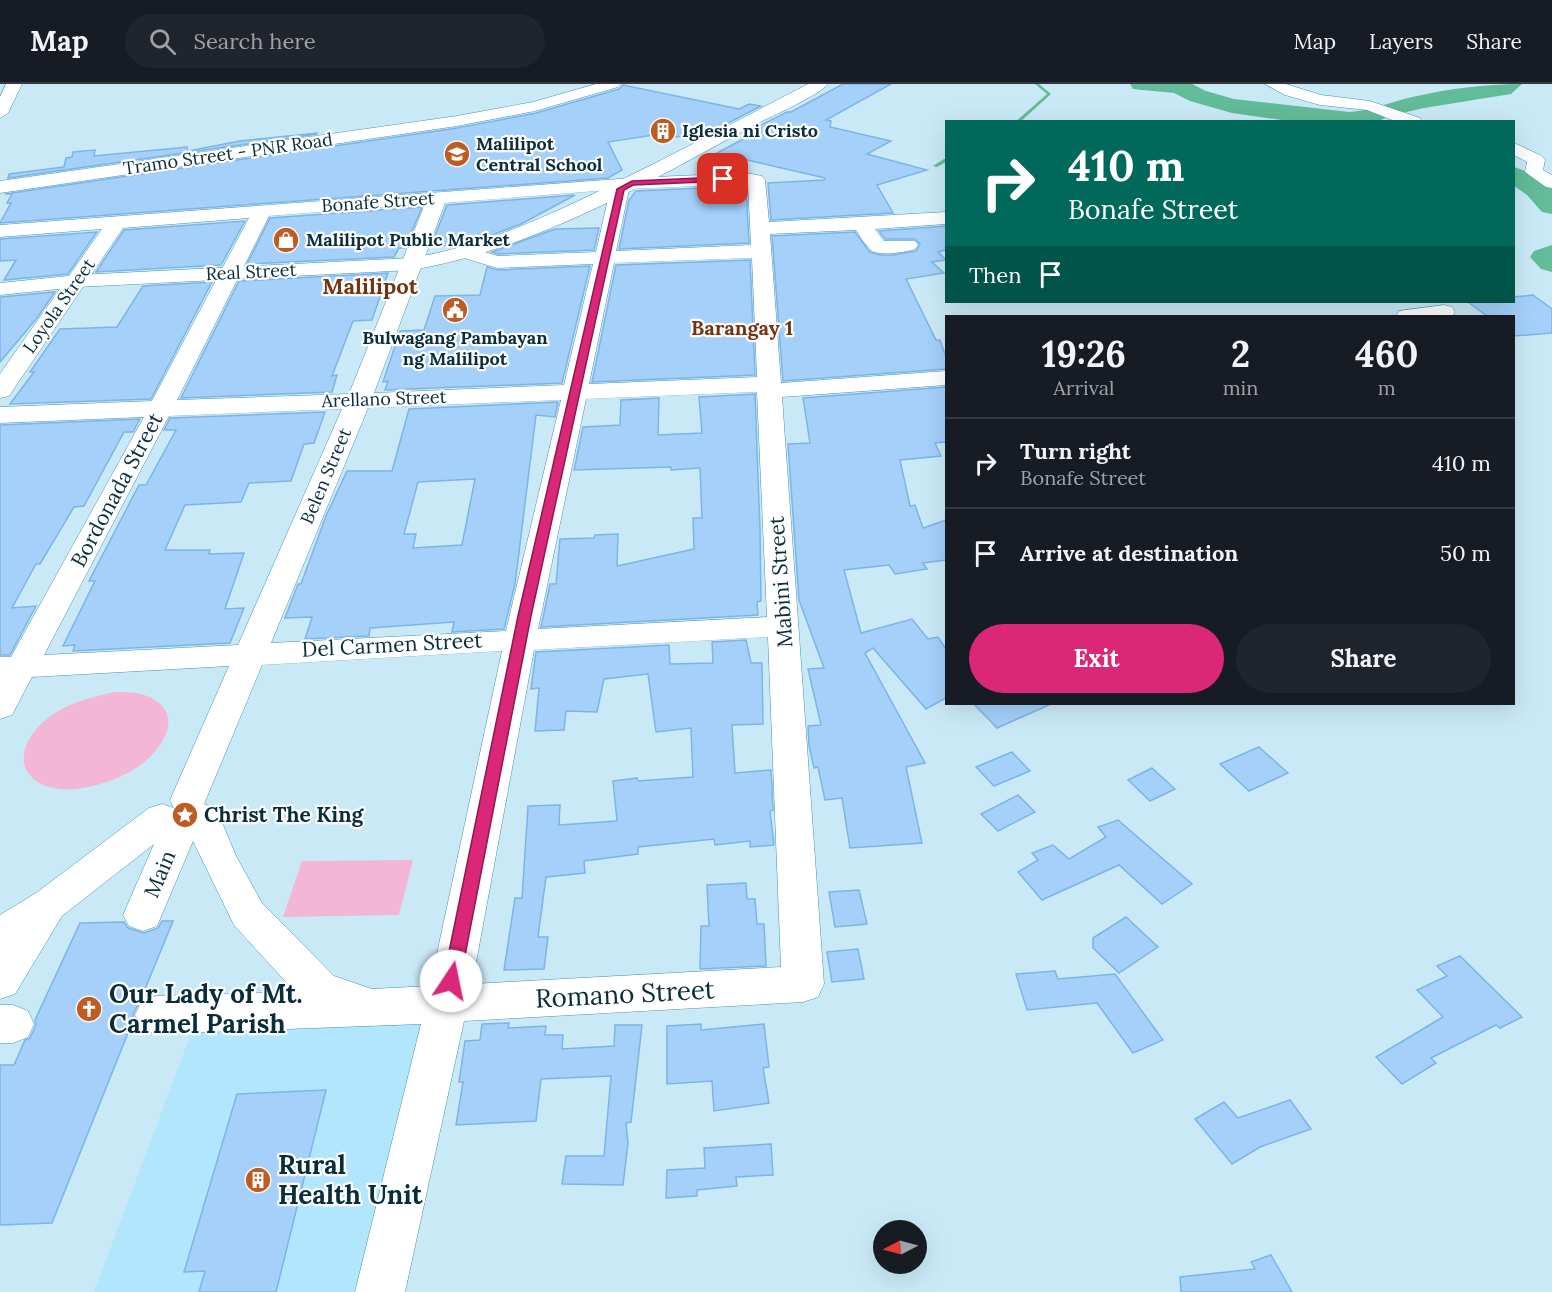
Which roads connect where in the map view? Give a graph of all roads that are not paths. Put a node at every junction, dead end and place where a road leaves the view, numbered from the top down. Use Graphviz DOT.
graph roads {
  1 [pos="14,84"];
  2 [pos="613,84"];
  3 [pos="820,84"];
  4 [pos="1273,84"];
  5 [pos="0,113"];
  6 [pos="1408,120"];
  7 [pos="1515,149"];
  8 [pos="756,180"];
  9 [pos="1552,183"];
  10 [pos="626,186"];
  11 [pos="0,187"];
  12 [pos="437,198"];
  13 [pos="262,211"];
  14 [pos="945,218"];
  15 [pos="117,221"];
  16 [pos="861,224"];
  17 [pos="0,231"];
  18 [pos="761,240"];
  19 [pos="908,245"];
  20 [pos="468,253"];
  21 [pos="604,258"];
  22 [pos="412,264"];
  23 [pos="231,273"];
  24 [pos="78,281"];
  25 [pos="0,290"];
  26 [pos="1444,312"];
  27 [pos="1416,315"];
  28 [pos="945,378"];
  29 [pos="768,388"];
  30 [pos="0,391"];
  31 [pos="573,392"];
  32 [pos="359,399"];
  33 [pos="161,408"];
  34 [pos="0,415"];
  35 [pos="784,626"];
  36 [pos="520,639"];
  37 [pos="250,653"];
  38 [pos="11,667"];
  39 [pos="0,707"];
  40 [pos="183,817"];
  41 [pos="50,904"];
  42 [pos="143,915"];
  43 [pos="0,935"];
  44 [pos="0,981"];
  45 [pos="803,984"];
  46 [pos="447,1004"];
  47 [pos="387,1007"];
  48 [pos="156,1015"];
  49 [pos="380,1292"];
  1 -- 5 [label="street"];
  2 -- 11 [label="street, Tramo Street - PNR Road"];
  3 -- 10 [label="street, Real Street"];
  4 -- 6 [label="street"];
  7 -- 9 [label="street"];
  8 -- 10 [label="street, Bonafe Street"];
  8 -- 18 [label="street, Mabini Street"];
  10 -- 12 [label="street, Bonafe Street"];
  10 -- 20 [label="street, Real Street"];
  10 -- 21 [label="street"];
  12 -- 13 [label="street, Bonafe Street"];
  12 -- 22 [label="street, Belen Street"];
  13 -- 15 [label="street, Bonafe Street"];
  13 -- 23 [label="street, Bordonada Street"];
  14 -- 16 [label="street"];
  15 -- 17 [label="street, Bonafe Street"];
  15 -- 24 [label="street, Loyola Street"];
  16 -- 18 [label="street"];
  16 -- 19 [label="street"];
  18 -- 21 [label="street"];
  18 -- 29 [label="street, Mabini Street"];
  20 -- 21 [label="street"];
  20 -- 22 [label="street, Real Street"];
  21 -- 31 [label="street"];
  22 -- 23 [label="street, Real Street"];
  22 -- 32 [label="street, Belen Street"];
  23 -- 24 [label="street, Real Street"];
  23 -- 33 [label="street, Bordonada Street"];
  24 -- 25 [label="street, Real Street"];
  24 -- 30 [label="street, Loyola Street"];
  26 -- 27 [label="street"];
  28 -- 29 [label="street, Arellano Street"];
  29 -- 31 [label="street, Arellano Street"];
  29 -- 35 [label="street, Mabini Street"];
  31 -- 32 [label="street, Arellano Street"];
  31 -- 36 [label="street"];
  32 -- 33 [label="street, Arellano Street"];
  32 -- 37 [label="street, Belen Street"];
  33 -- 34 [label="street, Arellano Street"];
  33 -- 38 [label="street, Bordonada Street"];
  35 -- 36 [label="street, Del Carmen Street"];
  35 -- 45 [label="street, Mabini Street"];
  36 -- 37 [label="street, Del Carmen Street"];
  36 -- 46 [label="street"];
  37 -- 38 [label="street, Del Carmen Street"];
  37 -- 40 [label="street, Belen Street"];
  38 -- 39 [label="street, Bordonada Street"];
  40 -- 41 [label="street"];
  40 -- 42 [label="street, Main"];
  40 -- 47 [label="street"];
  41 -- 43 [label="street"];
  41 -- 44 [label="street"];
  45 -- 46 [label="street, Romano Street"];
  46 -- 47 [label="street, Romano Street"];
  46 -- 49 [label="street"];
  47 -- 48 [label="street"];
}
